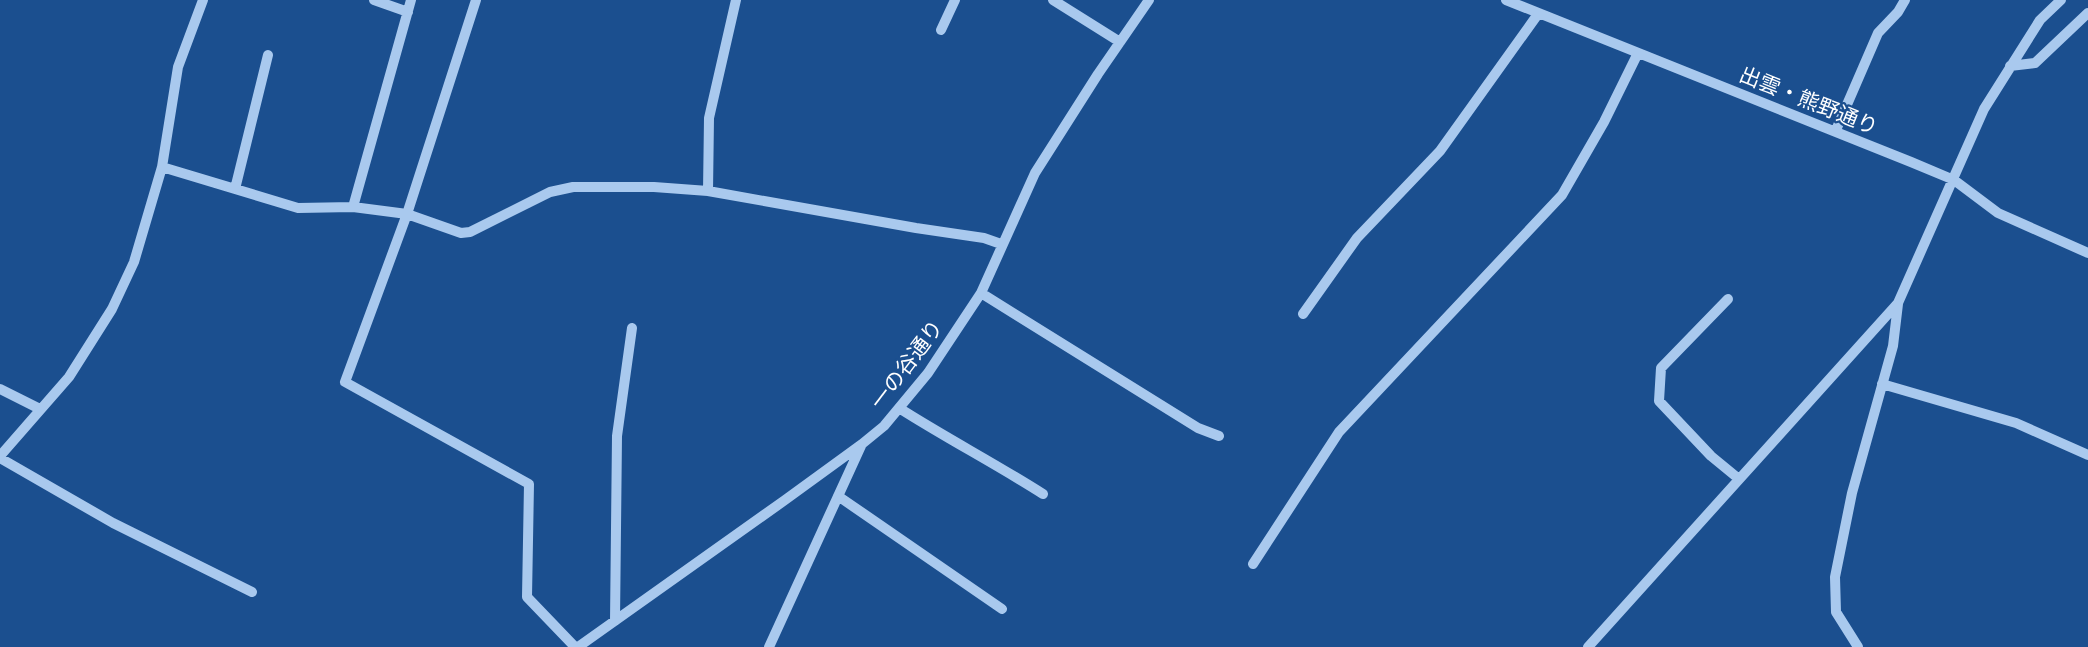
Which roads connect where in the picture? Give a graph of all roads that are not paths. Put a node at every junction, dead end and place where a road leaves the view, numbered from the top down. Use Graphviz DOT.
graph roads {
  1 [pos="202,0"];
  2 [pos="374,0"];
  3 [pos="411,0"];
  4 [pos="476,0"];
  5 [pos="736,0"];
  6 [pos="955,0"];
  7 [pos="1053,0"];
  8 [pos="1149,0"];
  9 [pos="1506,0"];
  10 [pos="1905,0"];
  11 [pos="2061,0"];
  12 [pos="408,12"];
  13 [pos="2088,13"];
  14 [pos="1538,14"];
  15 [pos="941,30"];
  16 [pos="1120,42"];
  17 [pos="268,54"];
  18 [pos="1638,54"];
  19 [pos="2010,66"];
  20 [pos="1836,130"];
  21 [pos="162,167"];
  22 [pos="1954,180"];
  23 [pos="235,189"];
  24 [pos="708,191"];
  25 [pos="353,207"];
  26 [pos="407,214"];
  27 [pos="1001,244"];
  28 [pos="2088,253"];
  29 [pos="981,293"];
  30 [pos="1728,298"];
  31 [pos="1898,303"];
  32 [pos="1303,314"];
  33 [pos="632,328"];
  34 [pos="1882,384"];
  35 [pos="0,389"];
  36 [pos="898,408"];
  37 [pos="40,409"];
  38 [pos="1219,436"];
  39 [pos="862,444"];
  40 [pos="2088,455"];
  41 [pos="0,457"];
  42 [pos="1739,479"];
  43 [pos="1043,494"];
  44 [pos="838,496"];
  45 [pos="1253,564"];
  46 [pos="252,592"];
  47 [pos="1002,609"];
  48 [pos="615,621"];
  49 [pos="577,647"];
  50 [pos="768,647"];
  51 [pos="1588,647"];
  52 [pos="1858,647"];
  1 -- 21 [label="street"];
  2 -- 12 [label="street"];
  3 -- 12 [label="street"];
  4 -- 26 [label="street"];
  5 -- 24 [label="street"];
  6 -- 15 [label="street"];
  7 -- 16 [label="street"];
  8 -- 16 [label="street, 一の谷通り"];
  9 -- 14 [label="street, 出雲・熊野通り"];
  10 -- 20 [label="street"];
  11 -- 19 [label="street"];
  12 -- 25 [label="street"];
  13 -- 19 [label="street"];
  14 -- 18 [label="street, 出雲・熊野通り"];
  14 -- 32 [label="street"];
  16 -- 27 [label="street, 一の谷通り"];
  17 -- 23 [label="street"];
  18 -- 20 [label="street, 出雲・熊野通り"];
  18 -- 45 [label="street"];
  19 -- 22 [label="street"];
  20 -- 22 [label="street, 出雲・熊野通り"];
  21 -- 23 [label="street"];
  21 -- 37 [label="street"];
  22 -- 28 [label="street, 出雲・熊野通り"];
  22 -- 31 [label="street"];
  23 -- 25 [label="street"];
  24 -- 26 [label="street"];
  24 -- 27 [label="street"];
  25 -- 26 [label="street"];
  26 -- 49 [label="street"];
  27 -- 29 [label="street, 一の谷通り"];
  29 -- 36 [label="street, 一の谷通り"];
  29 -- 38 [label="street"];
  30 -- 42 [label="street"];
  31 -- 34 [label="street"];
  31 -- 42 [label="street"];
  33 -- 48 [label="street"];
  34 -- 40 [label="street"];
  34 -- 52 [label="street"];
  35 -- 37 [label="street"];
  36 -- 39 [label="street, 一の谷通り"];
  36 -- 43 [label="street"];
  37 -- 41 [label="street"];
  39 -- 44 [label="street"];
  39 -- 48 [label="street, 一の谷通り"];
  41 -- 46 [label="street"];
  42 -- 51 [label="street"];
  44 -- 47 [label="street"];
  44 -- 50 [label="street"];
  48 -- 49 [label="street, 一の谷通り"];
}
